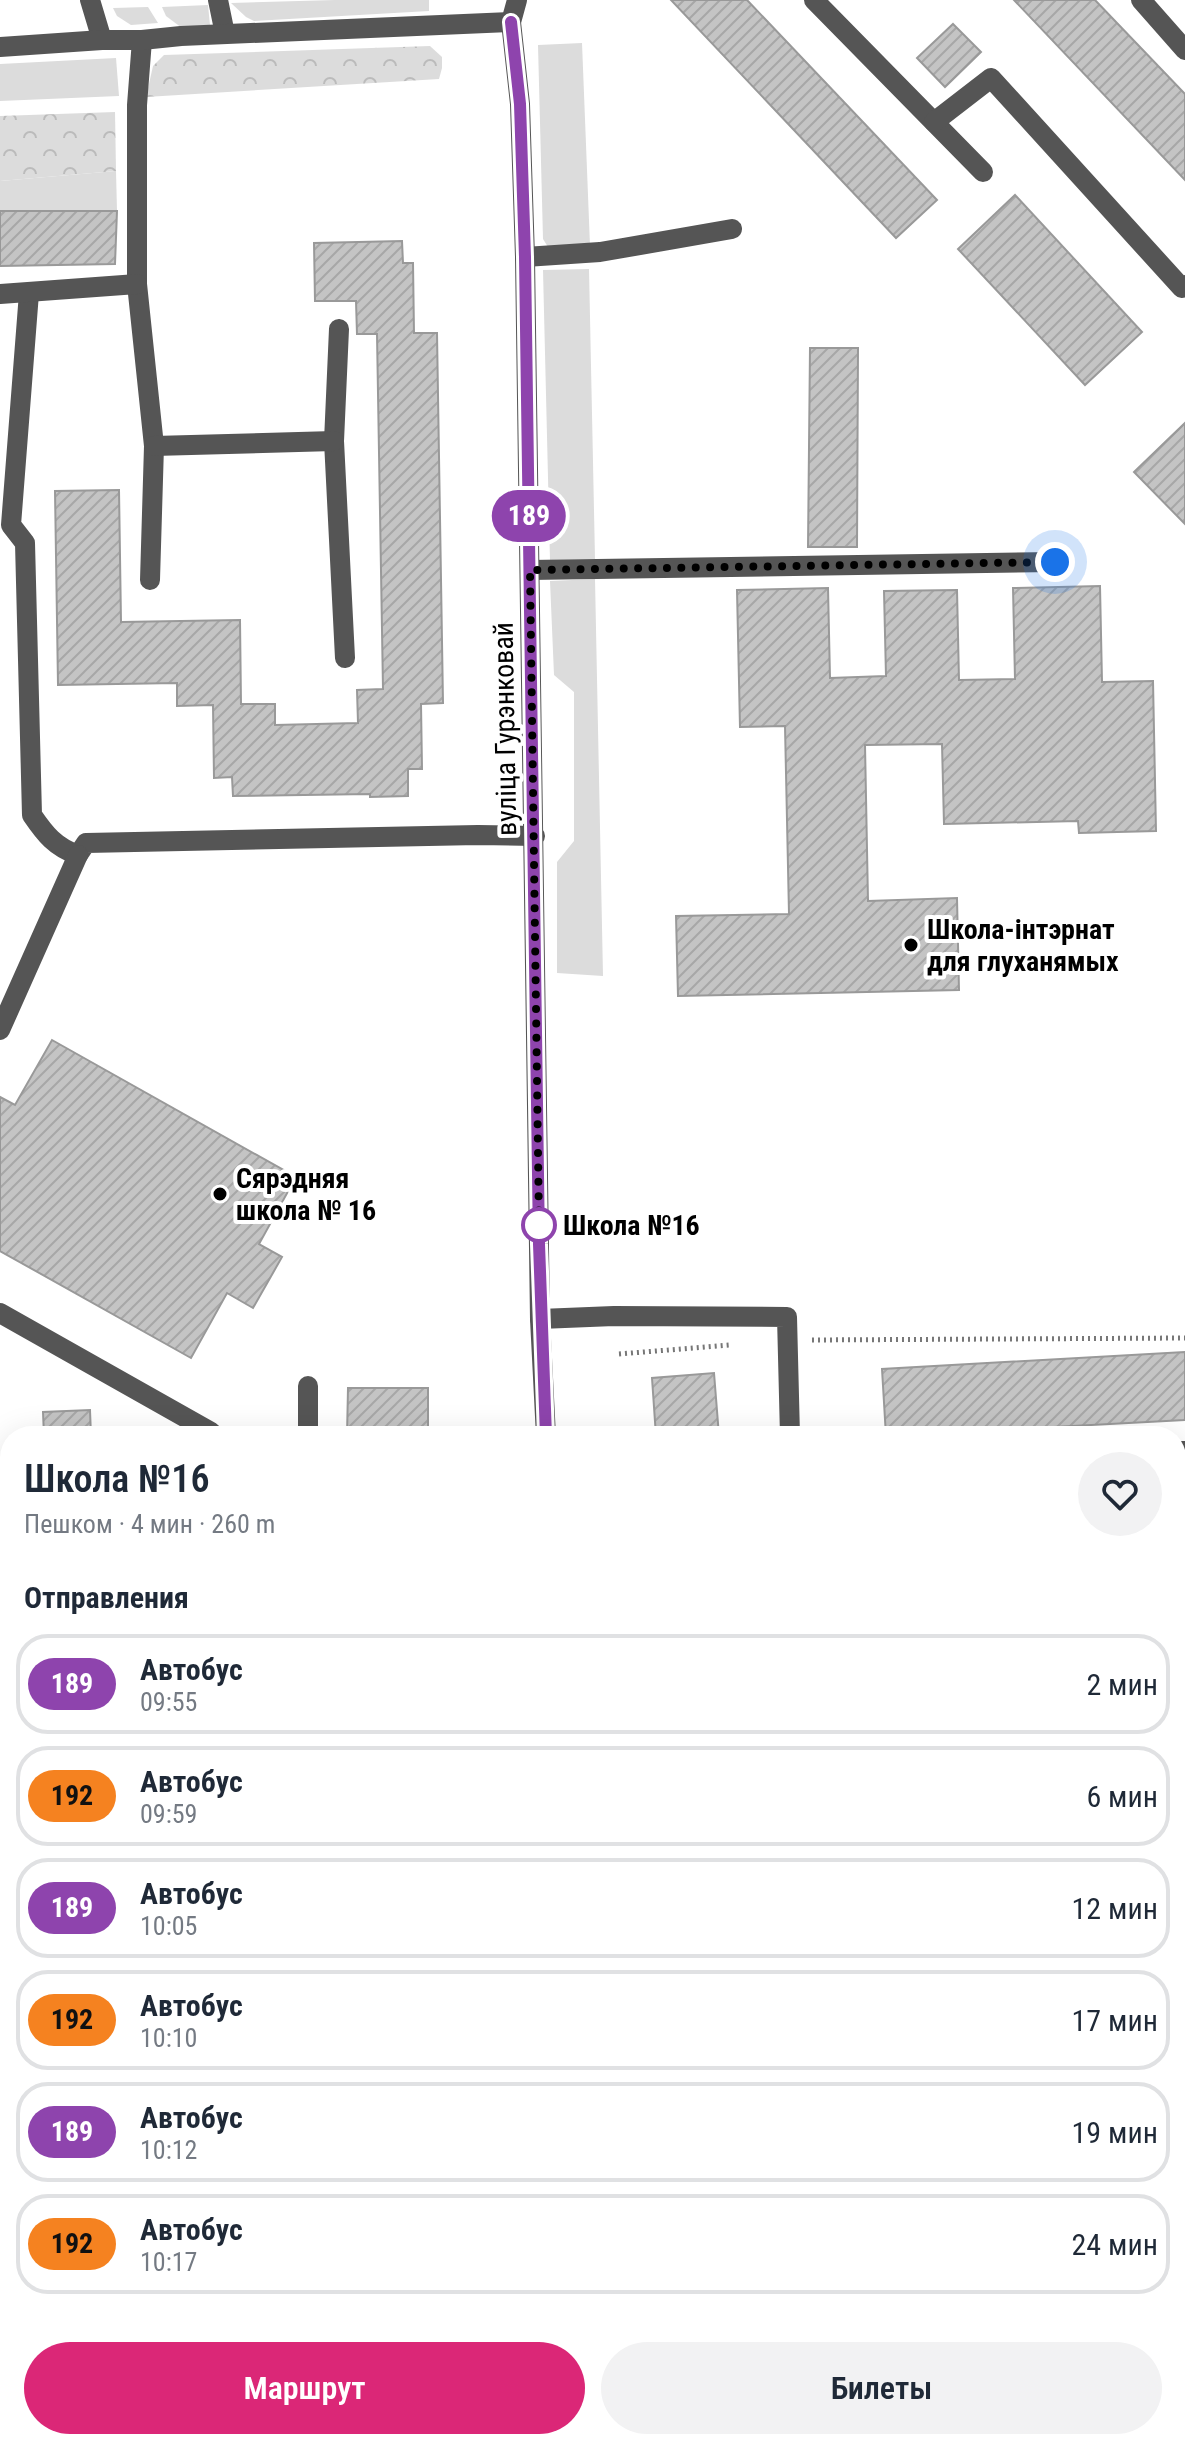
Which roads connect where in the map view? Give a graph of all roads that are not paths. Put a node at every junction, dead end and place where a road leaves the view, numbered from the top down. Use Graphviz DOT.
graph roads {
  1 [pos="90,0"];
  2 [pos="218,0"];
  3 [pos="517,0"];
  4 [pos="814,0"];
  5 [pos="1141,0"];
  6 [pos="511,22"];
  7 [pos="225,34"];
  8 [pos="102,40"];
  9 [pos="142,40"];
  10 [pos="0,47"];
  11 [pos="1185,50"];
  12 [pos="934,122"];
  13 [pos="983,172"];
  14 [pos="732,229"];
  15 [pos="525,257"];
  16 [pos="137,284"];
  17 [pos="1185,285"];
  18 [pos="29,293"];
  19 [pos="0,294"];
  20 [pos="339,329"];
  21 [pos="334,441"];
  22 [pos="154,446"];
  23 [pos="6,525"];
  24 [pos="1055,562"];
  25 [pos="530,570"];
  26 [pos="150,580"];
  27 [pos="345,658"];
  28 [pos="535,836"];
  29 [pos="78,855"];
  30 [pos="0,1030"];
  31 [pos="0,1313"];
  32 [pos="540,1319"];
  33 [pos="308,1386"];
  34 [pos="200,1426"];
  35 [pos="308,1426"];
  36 [pos="545,1426"];
  37 [pos="790,1426"];
  1 -- 8 [label="street"];
  2 -- 7 [label="street"];
  3 -- 6 [label="street"];
  4 -- 12 [label="street"];
  5 -- 11 [label="street"];
  6 -- 7 [label="street"];
  6 -- 15 [label="street, вуліца Гурэнковай"];
  7 -- 9 [label="street"];
  8 -- 9 [label="street"];
  8 -- 10 [label="street"];
  9 -- 16 [label="street"];
  12 -- 13 [label="street"];
  12 -- 17 [label="street"];
  14 -- 15 [label="street"];
  15 -- 25 [label="street, вуліца Гурэнковай"];
  16 -- 18 [label="street"];
  16 -- 22 [label="street"];
  18 -- 19 [label="street"];
  18 -- 23 [label="street"];
  20 -- 21 [label="street"];
  21 -- 22 [label="street"];
  21 -- 27 [label="street"];
  22 -- 26 [label="street"];
  23 -- 29 [label="street"];
  24 -- 25 [label="street"];
  25 -- 28 [label="street, вуліца Гурэнковай"];
  28 -- 29 [label="street"];
  28 -- 32 [label="street, вуліца Гурэнковай"];
  29 -- 30 [label="street"];
  31 -- 34 [label="street"];
  32 -- 36 [label="street, вуліца Гурэнковай"];
  32 -- 37 [label="street"];
  33 -- 35 [label="street"];
}
